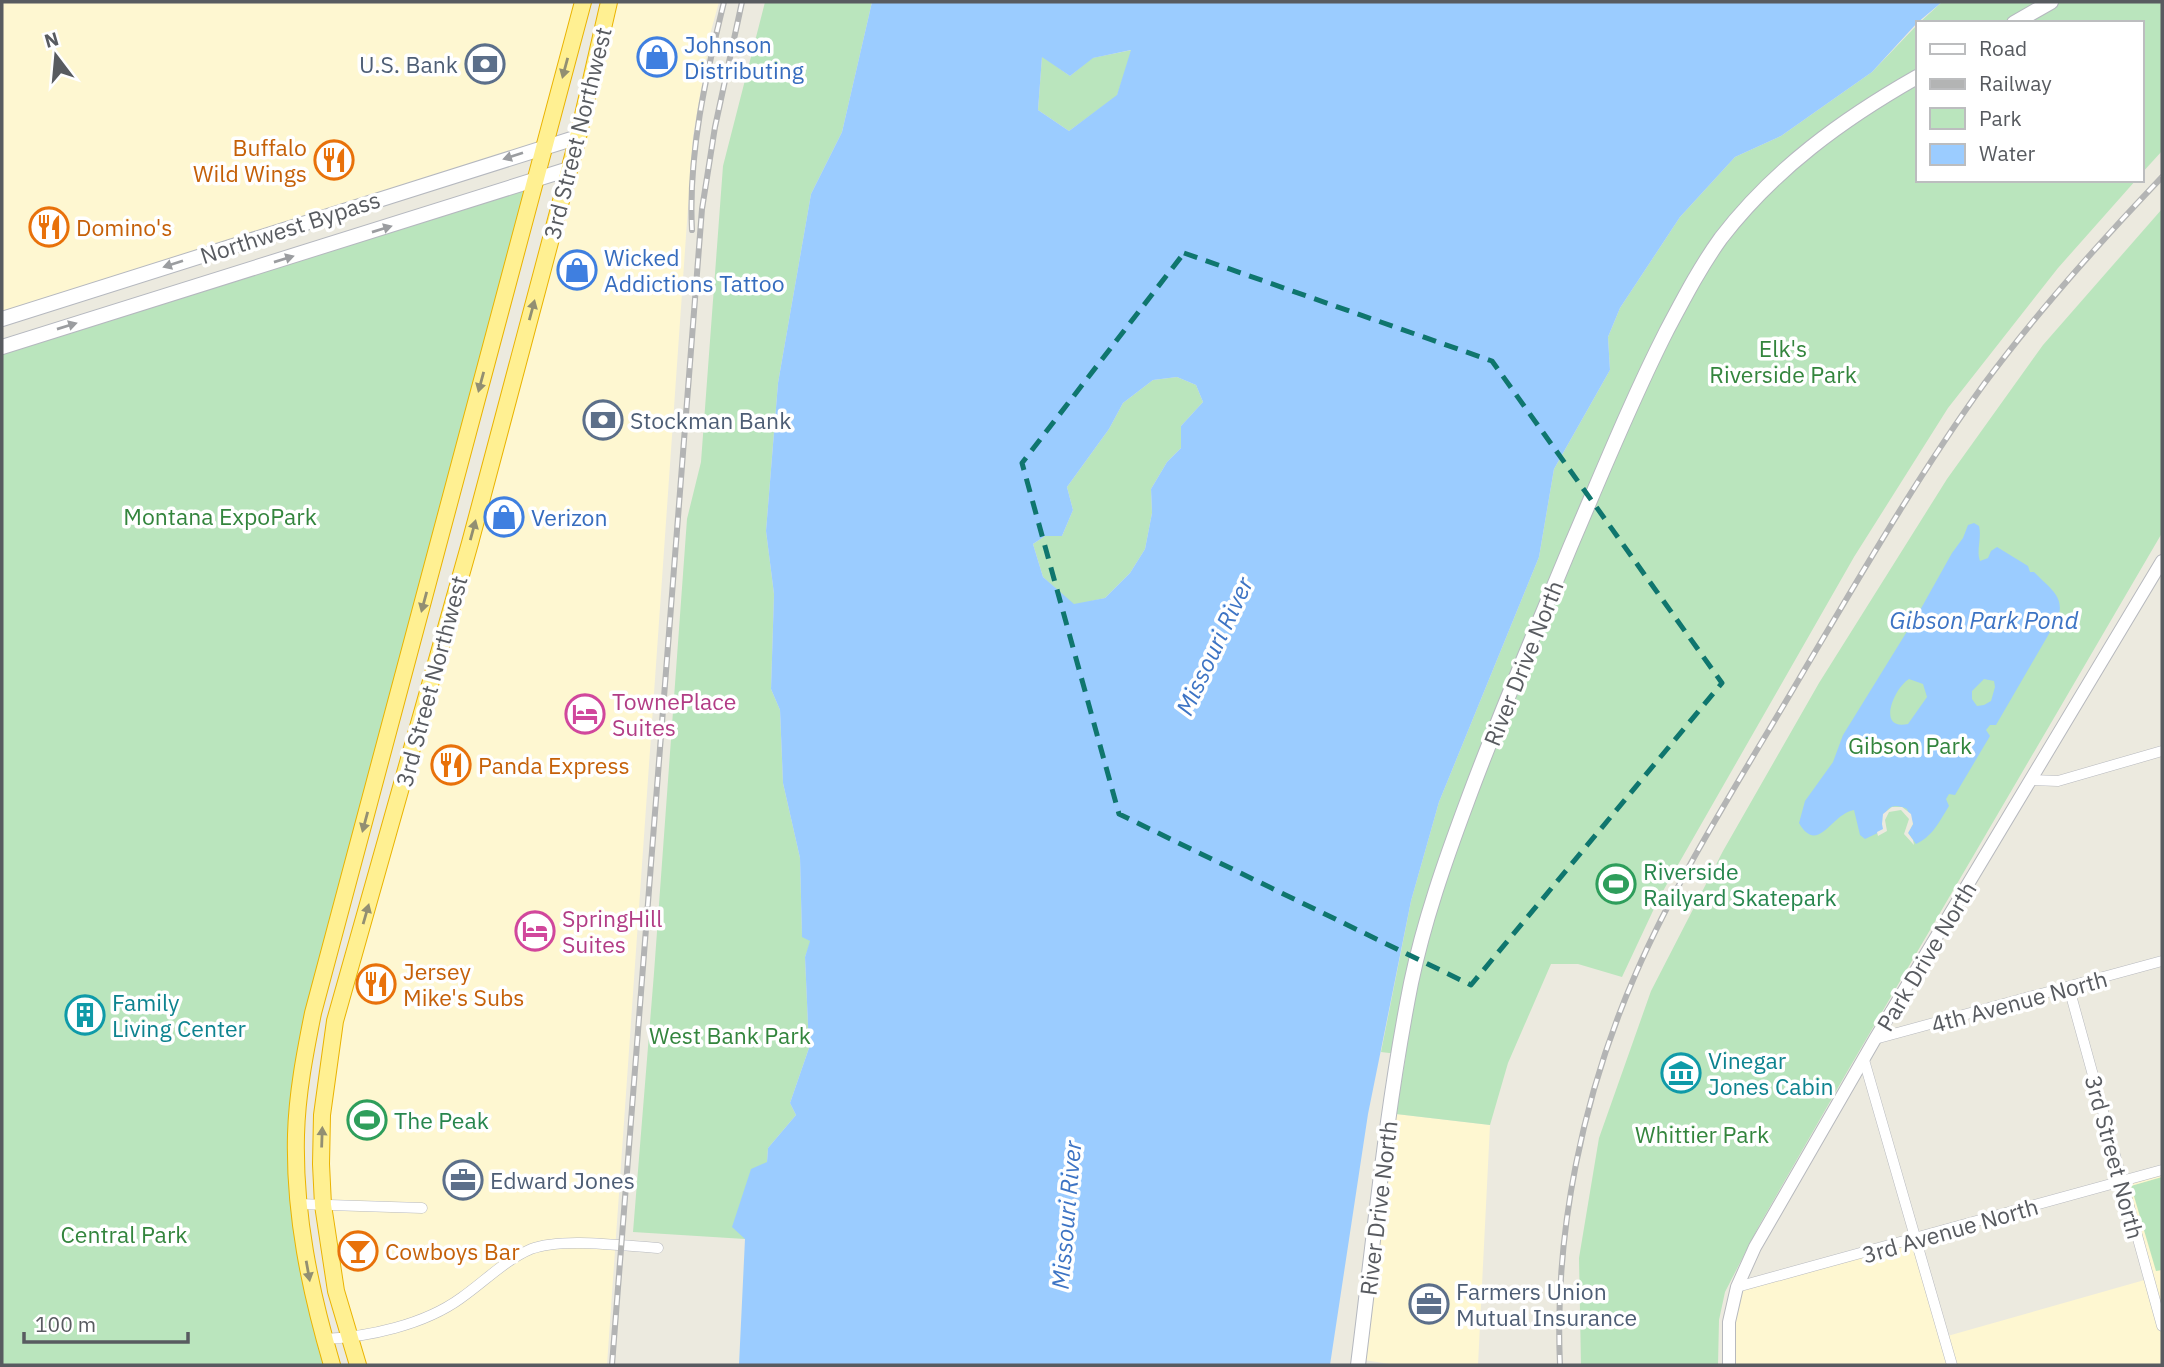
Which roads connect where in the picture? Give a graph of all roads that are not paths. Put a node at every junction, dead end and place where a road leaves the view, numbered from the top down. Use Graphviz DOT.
graph roads {
  1 [pos="583,2"];
  2 [pos="609,2"];
  3 [pos="2051,2"];
  4 [pos="2018,21"];
  5 [pos="1916,78"];
  6 [pos="578,137"];
  7 [pos="544,146"];
  8 [pos="569,169"];
  9 [pos="533,181"];
  10 [pos="2,319"];
  11 [pos="2,347"];
  12 [pos="2162,561"];
  13 [pos="2162,751"];
  14 [pos="2032,780"];
  15 [pos="2162,961"];
  16 [pos="2069,988"];
  17 [pos="1875,1039"];
  18 [pos="1864,1060"];
  19 [pos="2162,1170"];
  20 [pos="2121,1182"];
  21 [pos="298,1204"];
  22 [pos="323,1205"];
  23 [pos="422,1208"];
  24 [pos="1916,1239"];
  25 [pos="658,1248"];
  26 [pos="1737,1287"];
  27 [pos="2162,1326"];
  28 [pos="350,1338"];
  29 [pos="324,1339"];
  30 [pos="332,1365"];
  31 [pos="358,1365"];
  32 [pos="1358,1365"];
  33 [pos="1730,1365"];
  34 [pos="1952,1365"];
  1 -- 7 [label="highway, 3rd Street Northwest, one-way"];
  2 -- 6 [label="highway, 3rd Street Northwest"];
  3 -- 4 [label="main road"];
  5 -- 32 [label="main road, River Drive North"];
  6 -- 7 [label="main road, Northwest Bypass"];
  6 -- 8 [label="highway, 3rd Street Northwest"];
  7 -- 9 [label="highway, 3rd Street Northwest"];
  7 -- 10 [label="main road, Northwest Bypass, one-way"];
  8 -- 9 [label="main road, Northwest Bypass"];
  22 -- 8 [label="highway, 3rd Street Northwest, one-way"];
  11 -- 9 [label="main road, Northwest Bypass, one-way"];
  9 -- 21 [label="highway, 3rd Street Northwest, one-way"];
  12 -- 14 [label="street, Park Drive North"];
  13 -- 14 [label="street"];
  14 -- 17 [label="street, Park Drive North"];
  15 -- 16 [label="street, 4th Avenue North"];
  16 -- 17 [label="street, 4th Avenue North"];
  16 -- 20 [label="street, 3rd Street North"];
  17 -- 18 [label="street, Park Drive North"];
  18 -- 24 [label="street"];
  18 -- 26 [label="street, Park Drive North"];
  19 -- 20 [label="street, 3rd Avenue North"];
  20 -- 24 [label="street, 3rd Avenue North"];
  20 -- 27 [label="street, 3rd Street North"];
  21 -- 22 [label="street"];
  21 -- 29 [label="highway, 3rd Street Northwest, one-way"];
  22 -- 23 [label="street"];
  22 -- 28 [label="highway, 3rd Street Northwest"];
  24 -- 26 [label="street, 3rd Avenue North"];
  24 -- 34 [label="street"];
  25 -- 28 [label="street"];
  26 -- 33 [label="street, Park Drive North"];
  28 -- 29 [label="street"];
  28 -- 31 [label="highway, 3rd Street Northwest"];
  29 -- 30 [label="highway, 3rd Street Northwest"];
}
